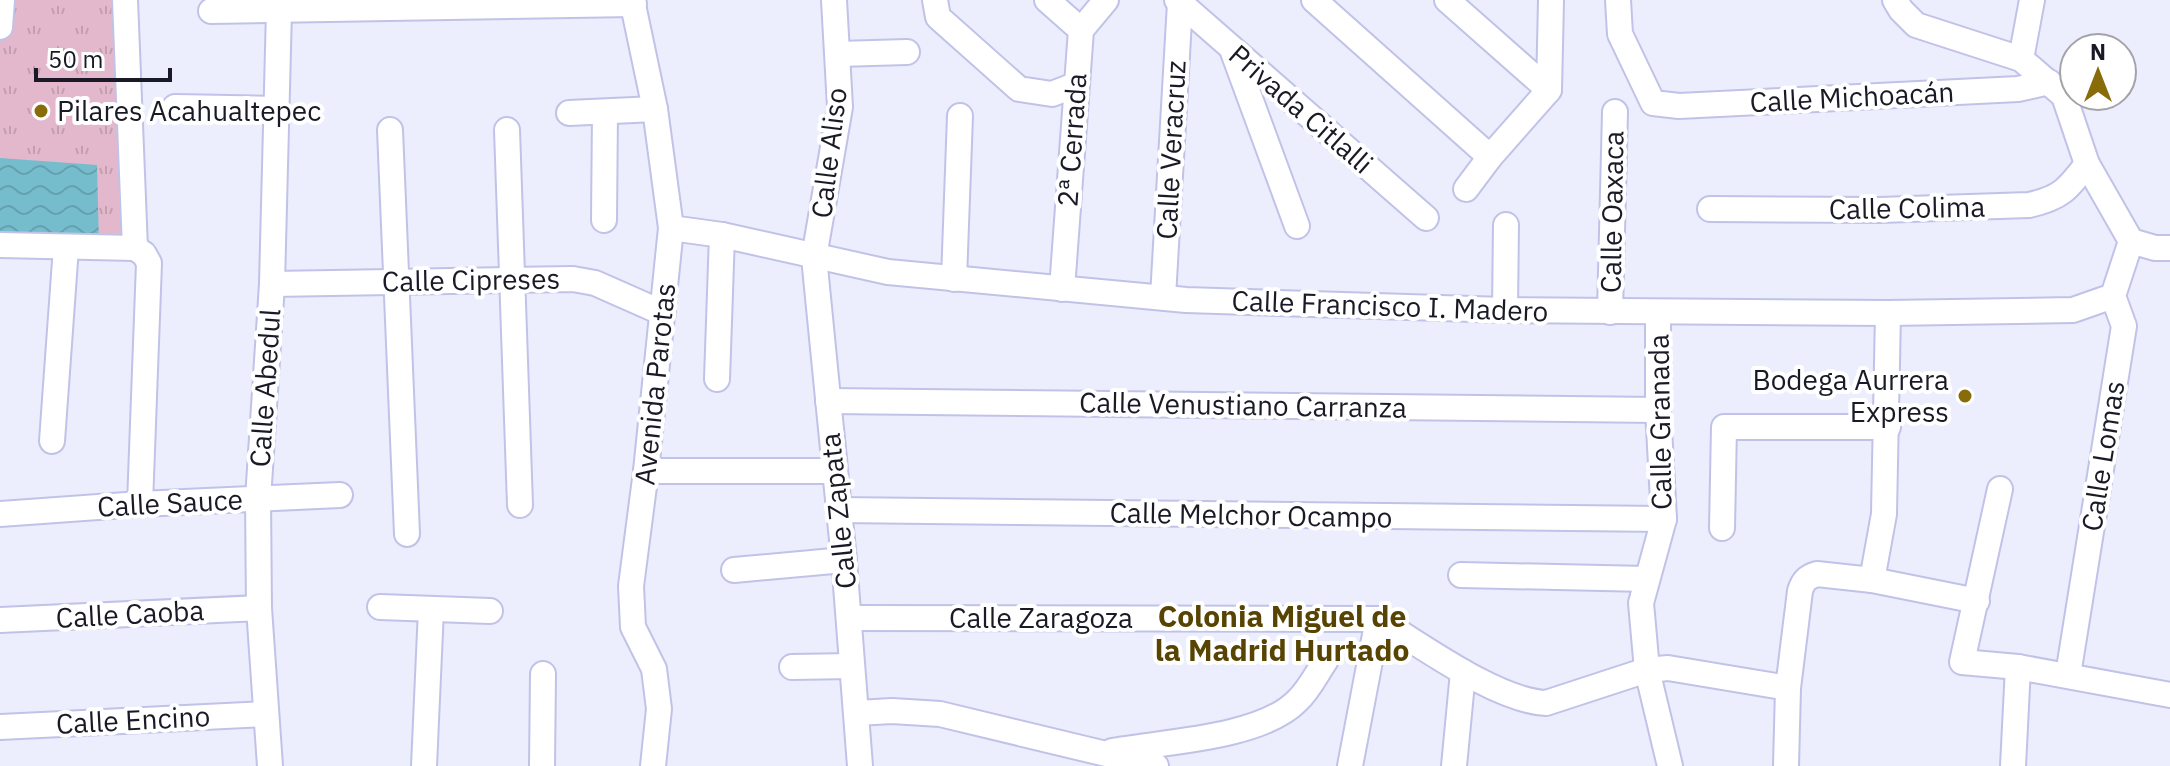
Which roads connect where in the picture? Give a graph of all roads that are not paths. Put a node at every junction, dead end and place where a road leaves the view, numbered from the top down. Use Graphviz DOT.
graph roads {
  1 [pos="2,0"];
  2 [pos="125,0"];
  3 [pos="834,0"];
  4 [pos="935,0"];
  5 [pos="1047,0"];
  6 [pos="1106,0"];
  7 [pos="1314,0"];
  8 [pos="1447,0"];
  9 [pos="1551,0"];
  10 [pos="1618,0"];
  11 [pos="1895,0"];
  12 [pos="2032,0"];
  13 [pos="1178,1"];
  14 [pos="633,2"];
  15 [pos="468,3"];
  16 [pos="364,4"];
  17 [pos="279,10"];
  18 [pos="211,11"];
  19 [pos="0,27"];
  20 [pos="1081,30"];
  21 [pos="1232,48"];
  22 [pos="907,52"];
  23 [pos="838,54"];
  24 [pos="2021,59"];
  25 [pos="2049,82"];
  26 [pos="1075,85"];
  27 [pos="1549,90"];
  28 [pos="1653,103"];
  29 [pos="175,107"];
  30 [pos="277,109"];
  31 [pos="655,109"];
  32 [pos="605,112"];
  33 [pos="1615,112"];
  34 [pos="569,113"];
  35 [pos="960,116"];
  36 [pos="390,130"];
  37 [pos="507,130"];
  38 [pos="1490,157"];
  39 [pos="2087,164"];
  40 [pos="1466,189"];
  41 [pos="1710,209"];
  42 [pos="1426,218"];
  43 [pos="604,220"];
  44 [pos="1506,225"];
  45 [pos="1297,226"];
  46 [pos="671,228"];
  47 [pos="722,235"];
  48 [pos="2131,241"];
  49 [pos="0,245"];
  50 [pos="66,247"];
  51 [pos="135,248"];
  52 [pos="2170,248"];
  53 [pos="814,257"];
  54 [pos="511,278"];
  55 [pos="954,279"];
  56 [pos="395,280"];
  57 [pos="272,284"];
  58 [pos="1062,289"];
  59 [pos="2113,296"];
  60 [pos="1163,297"];
  61 [pos="1505,310"];
  62 [pos="1610,312"];
  63 [pos="1658,312"];
  64 [pos="663,313"];
  65 [pos="1888,313"];
  66 [pos="717,379"];
  67 [pos="828,401"];
  68 [pos="1658,410"];
  69 [pos="1888,427"];
  70 [pos="52,441"];
  71 [pos="646,471"];
  72 [pos="833,471"];
  73 [pos="2000,489"];
  74 [pos="340,495"];
  75 [pos="258,499"];
  76 [pos="140,504"];
  77 [pos="520,505"];
  78 [pos="838,510"];
  79 [pos="0,514"];
  80 [pos="1664,519"];
  81 [pos="1722,528"];
  82 [pos="407,534"];
  83 [pos="844,560"];
  84 [pos="734,570"];
  85 [pos="1461,575"];
  86 [pos="1647,579"];
  87 [pos="1872,580"];
  88 [pos="1977,601"];
  89 [pos="380,607"];
  90 [pos="259,608"];
  91 [pos="431,609"];
  92 [pos="490,611"];
  93 [pos="849,618"];
  94 [pos="1378,619"];
  95 [pos="0,620"];
  96 [pos="1326,660"];
  97 [pos="852,666"];
  98 [pos="792,667"];
  99 [pos="2018,667"];
  100 [pos="1647,670"];
  101 [pos="1463,672"];
  102 [pos="543,674"];
  103 [pos="2068,675"];
  104 [pos="1788,688"];
  105 [pos="2170,695"];
  106 [pos="857,713"];
  107 [pos="266,714"];
  108 [pos="0,727"];
  109 [pos="1104,752"];
  110 [pos="270,766"];
  111 [pos="424,766"];
  112 [pos="542,766"];
  113 [pos="653,766"];
  114 [pos="860,766"];
  115 [pos="1156,766"];
  116 [pos="1350,766"];
  117 [pos="1454,766"];
  118 [pos="1670,766"];
  119 [pos="1784,766"];
  120 [pos="1805,766"];
  121 [pos="2013,766"];
  1 -- 19 [label="street"];
  2 -- 51 [label="street"];
  3 -- 23 [label="street, Calle Aliso"];
  4 -- 26 [label="street"];
  5 -- 20 [label="street"];
  6 -- 20 [label="street"];
  7 -- 38 [label="street"];
  8 -- 27 [label="street"];
  9 -- 27 [label="street"];
  10 -- 28 [label="street, Calle Oaxaca"];
  11 -- 24 [label="street"];
  12 -- 24 [label="street"];
  13 -- 21 [label="street, Privada Citlalli"];
  13 -- 60 [label="street, Calle Veracruz"];
  14 -- 15 [label="street"];
  14 -- 31 [label="street, Avenida Parotas"];
  15 -- 16 [label="street"];
  16 -- 17 [label="street"];
  17 -- 18 [label="street"];
  17 -- 30 [label="street, Calle Abedul"];
  20 -- 26 [label="street, 2ª Cerrada"];
  21 -- 42 [label="street, Privada Citlalli"];
  21 -- 45 [label="street"];
  22 -- 23 [label="street"];
  23 -- 53 [label="street, Calle Aliso"];
  24 -- 25 [label="street"];
  25 -- 28 [label="street, Calle Michoacán"];
  25 -- 39 [label="street"];
  26 -- 58 [label="street, 2ª Cerrada"];
  27 -- 38 [label="street"];
  29 -- 30 [label="street"];
  30 -- 57 [label="street, Calle Abedul"];
  31 -- 32 [label="street"];
  31 -- 46 [label="street, Avenida Parotas"];
  32 -- 34 [label="street"];
  32 -- 43 [label="street"];
  33 -- 62 [label="street, Calle Oaxaca"];
  35 -- 55 [label="street"];
  36 -- 56 [label="street"];
  37 -- 54 [label="street"];
  38 -- 40 [label="street"];
  39 -- 41 [label="street, Calle Colima"];
  39 -- 48 [label="street"];
  44 -- 61 [label="street"];
  46 -- 47 [label="street, Calle Francisco I. Madero"];
  46 -- 64 [label="street, Avenida Parotas"];
  47 -- 53 [label="street, Calle Francisco I. Madero"];
  47 -- 66 [label="street"];
  48 -- 52 [label="street"];
  48 -- 59 [label="street"];
  49 -- 50 [label="street"];
  50 -- 51 [label="street"];
  50 -- 70 [label="street"];
  51 -- 76 [label="street"];
  53 -- 55 [label="street, Calle Francisco I. Madero"];
  53 -- 67 [label="street, Calle Zapata"];
  54 -- 56 [label="street, Calle Cipreses"];
  54 -- 64 [label="street, Calle Cipreses"];
  54 -- 77 [label="street"];
  55 -- 58 [label="street, Calle Francisco I. Madero"];
  56 -- 57 [label="street, Calle Cipreses"];
  56 -- 82 [label="street"];
  57 -- 75 [label="street, Calle Abedul"];
  58 -- 60 [label="street, Calle Francisco I. Madero"];
  59 -- 65 [label="street, Calle Francisco I. Madero"];
  59 -- 103 [label="street, Calle Lomas"];
  60 -- 61 [label="street, Calle Francisco I. Madero"];
  61 -- 62 [label="street, Calle Francisco I. Madero"];
  62 -- 63 [label="street, Calle Francisco I. Madero"];
  63 -- 65 [label="street, Calle Francisco I. Madero"];
  63 -- 68 [label="street, Calle Granada"];
  64 -- 71 [label="street, Avenida Parotas"];
  65 -- 69 [label="street"];
  67 -- 68 [label="street, Calle Venustiano Carranza"];
  67 -- 72 [label="street, Calle Zapata"];
  68 -- 80 [label="street, Calle Granada"];
  69 -- 81 [label="street"];
  69 -- 87 [label="street"];
  71 -- 72 [label="street"];
  71 -- 113 [label="street, Avenida Parotas"];
  72 -- 78 [label="street, Calle Zapata"];
  73 -- 88 [label="street"];
  74 -- 75 [label="street, Calle Sauce"];
  75 -- 76 [label="street, Calle Sauce"];
  75 -- 90 [label="street, Calle Abedul"];
  76 -- 79 [label="street, Calle Sauce"];
  78 -- 80 [label="street, Calle Melchor Ocampo"];
  78 -- 83 [label="street, Calle Zapata"];
  80 -- 86 [label="street, Calle Granada"];
  83 -- 84 [label="street"];
  83 -- 93 [label="street, Calle Zapata"];
  85 -- 86 [label="street"];
  86 -- 100 [label="street, Calle Granada"];
  87 -- 88 [label="street"];
  87 -- 104 [label="street"];
  88 -- 99 [label="street"];
  89 -- 91 [label="street"];
  90 -- 95 [label="street, Calle Caoba"];
  90 -- 107 [label="street, Calle Abedul"];
  91 -- 92 [label="street"];
  91 -- 111 [label="street"];
  93 -- 94 [label="street, Calle Zaragoza"];
  93 -- 97 [label="street, Calle Zapata"];
  94 -- 101 [label="street"];
  94 -- 116 [label="street"];
  96 -- 109 [label="street"];
  97 -- 98 [label="street"];
  97 -- 106 [label="street, Calle Zapata"];
  99 -- 103 [label="street"];
  99 -- 121 [label="street"];
  100 -- 101 [label="street"];
  100 -- 104 [label="street"];
  100 -- 118 [label="street, Calle Granada"];
  101 -- 117 [label="street"];
  102 -- 112 [label="street"];
  103 -- 105 [label="street"];
  104 -- 119 [label="street"];
  106 -- 109 [label="street"];
  106 -- 114 [label="street, Calle Zapata"];
  107 -- 108 [label="street, Calle Encino"];
  107 -- 110 [label="street, Calle Abedul"];
  109 -- 115 [label="street"];
  119 -- 120 [label="street"];
}
